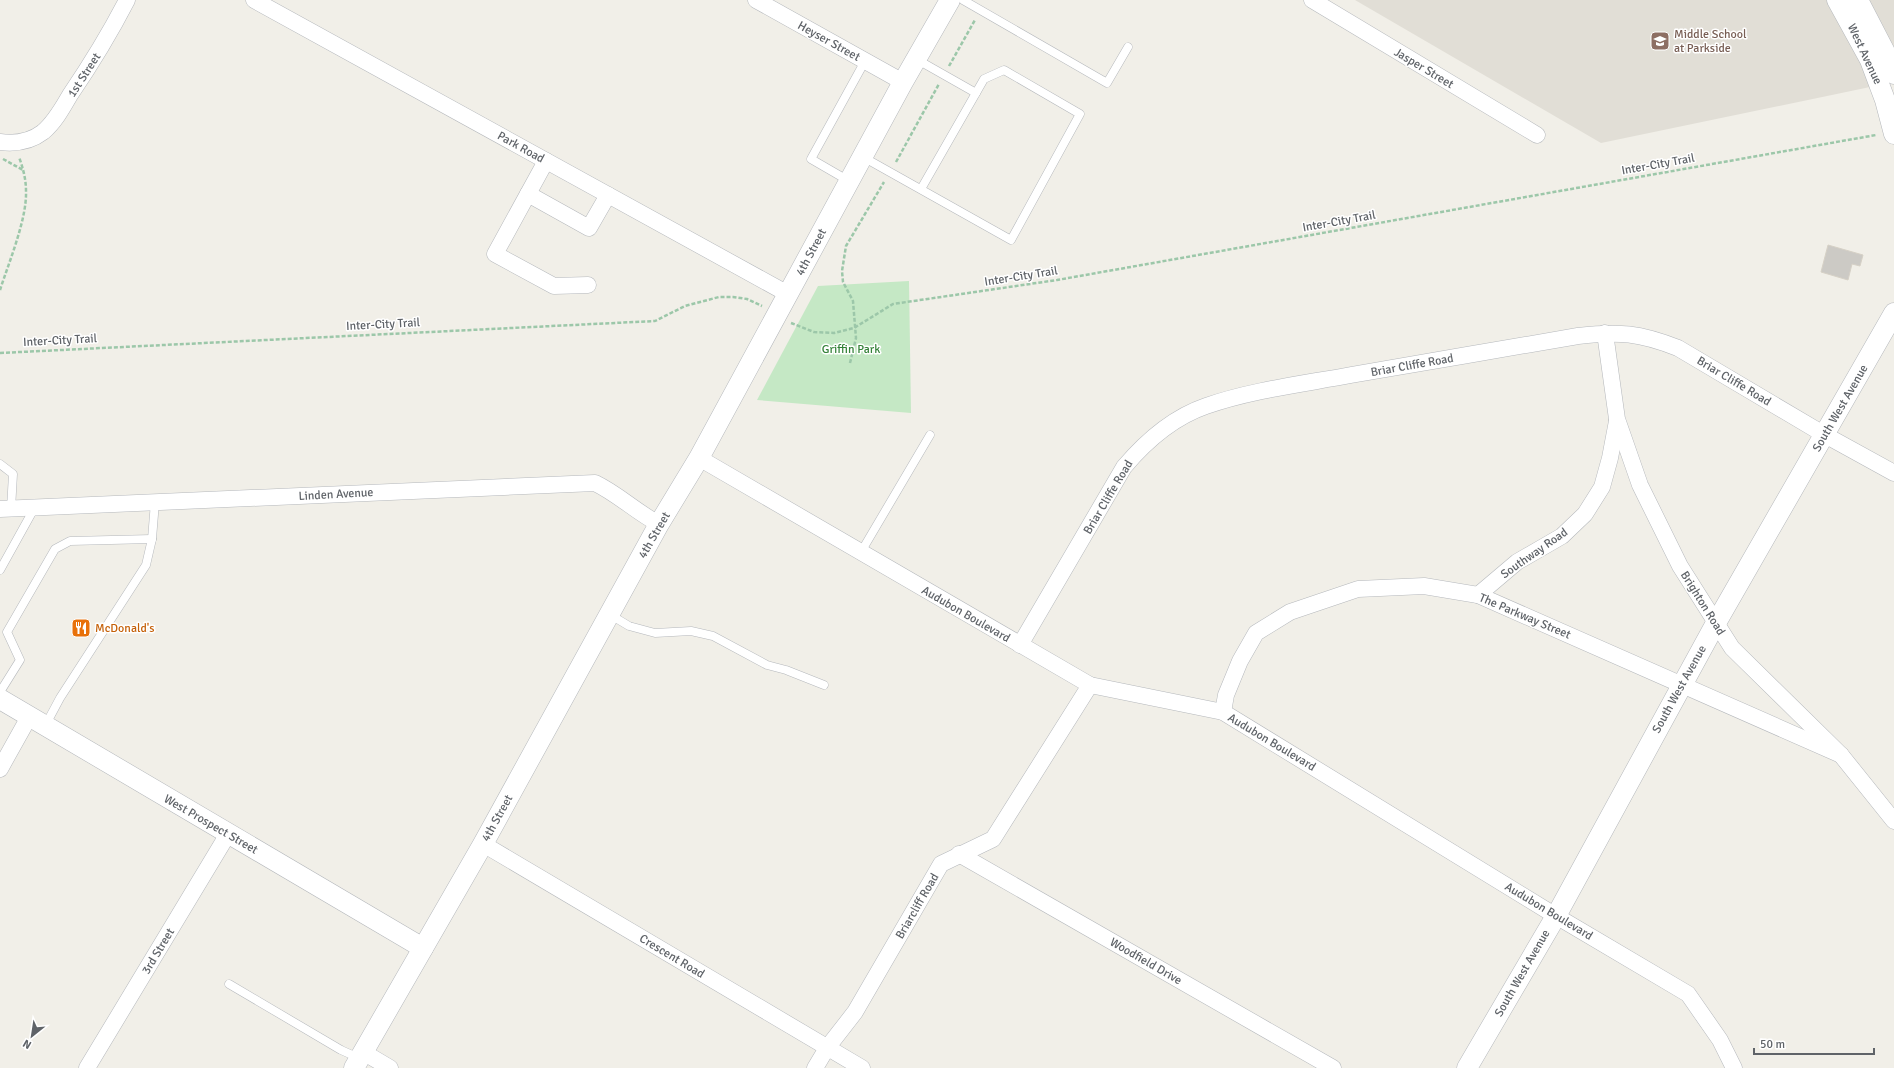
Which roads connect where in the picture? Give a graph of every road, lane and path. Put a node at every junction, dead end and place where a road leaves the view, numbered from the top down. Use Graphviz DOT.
graph roads {
  1 [pos="127,0"];
  2 [pos="254,0"];
  3 [pos="756,0"];
  4 [pos="950,0"];
  5 [pos="963,0"];
  6 [pos="1312,0"];
  7 [pos="1837,0"];
  8 [pos="1858,0"];
  9 [pos="1128,47"];
  10 [pos="916,59"];
  11 [pos="865,61"];
  12 [pos="1894,74"];
  13 [pos="902,82"];
  14 [pos="976,93"];
  15 [pos="1886,134"];
  16 [pos="1537,135"];
  17 [pos="15,142"];
  18 [pos="862,156"];
  19 [pos="0,157"];
  20 [pos="546,161"];
  21 [pos="24,170"];
  22 [pos="849,181"];
  23 [pos="921,190"];
  24 [pos="528,194"];
  25 [pos="608,195"];
  26 [pos="588,285"];
  27 [pos="0,290"];
  28 [pos="788,294"];
  29 [pos="762,306"];
  30 [pos="1894,313"];
  31 [pos="798,326"];
  32 [pos="1605,333"];
  33 [pos="0,353"];
  34 [pos="1617,419"];
  35 [pos="930,434"];
  36 [pos="1825,435"];
  37 [pos="699,458"];
  38 [pos="0,464"];
  39 [pos="1894,473"];
  40 [pos="155,502"];
  41 [pos="35,507"];
  42 [pos="6,509"];
  43 [pos="659,524"];
  44 [pos="152,539"];
  45 [pos="861,552"];
  46 [pos="0,570"];
  47 [pos="1478,595"];
  48 [pos="609,614"];
  49 [pos="1716,623"];
  50 [pos="1020,645"];
  51 [pos="824,685"];
  52 [pos="1090,685"];
  53 [pos="1682,685"];
  54 [pos="0,692"];
  55 [pos="0,700"];
  56 [pos="1222,712"];
  57 [pos="37,722"];
  58 [pos="1841,755"];
  59 [pos="0,769"];
  60 [pos="1894,821"];
  61 [pos="228,834"];
  62 [pos="482,844"];
  63 [pos="959,854"];
  64 [pos="1556,916"];
  65 [pos="423,948"];
  66 [pos="229,984"];
  67 [pos="827,1048"];
  68 [pos="359,1059"];
  69 [pos="87,1068"];
  70 [pos="390,1068"];
  71 [pos="815,1068"];
  72 [pos="862,1068"];
  73 [pos="1333,1068"];
  74 [pos="1467,1068"];
  75 [pos="1734,1068"];
  1 -- 17 [label="street, 1st Street"];
  2 -- 20 [label="street, Park Road"];
  3 -- 11 [label="street, Heyser Street"];
  4 -- 10 [label="street, 4th Street"];
  5 -- 9 [label="lane"];
  6 -- 16 [label="street, Jasper Street"];
  7 -- 15 [label="street, West Avenue"];
  8 -- 12 [label="street, West Avenue"];
  10 -- 13 [label="street, 4th Street"];
  10 -- 14 [label="lane"];
  11 -- 13 [label="street, Heyser Street"];
  11 -- 22 [label="lane"];
  13 -- 18 [label="street, 4th Street"];
  14 -- 23 [label="lane"];
  14 -- 23 [label="lane"];
  15 -- 31 [label="path, Inter-City Trail"];
  17 -- 21 [label="path"];
  18 -- 22 [label="street, 4th Street"];
  18 -- 23 [label="lane"];
  19 -- 21 [label="path"];
  20 -- 24 [label="street"];
  20 -- 25 [label="street, Park Road"];
  21 -- 27 [label="path"];
  22 -- 28 [label="street, 4th Street"];
  24 -- 25 [label="street"];
  24 -- 26 [label="street"];
  25 -- 28 [label="street, Park Road"];
  28 -- 37 [label="street, 4th Street"];
  29 -- 33 [label="path, Inter-City Trail"];
  30 -- 36 [label="street, South West Avenue"];
  32 -- 34 [label="street, Brighton Road"];
  32 -- 36 [label="street, Briar Cliffe Road"];
  32 -- 50 [label="street, Briar Cliffe Road"];
  34 -- 47 [label="street, Southway Road"];
  34 -- 49 [label="street, Brighton Road"];
  35 -- 45 [label="lane"];
  36 -- 39 [label="street, Briar Cliffe Road"];
  36 -- 49 [label="street, South West Avenue"];
  37 -- 43 [label="street, 4th Street"];
  37 -- 45 [label="street, Audubon Boulevard"];
  38 -- 42 [label="lane"];
  40 -- 41 [label="street, Linden Avenue"];
  40 -- 43 [label="street, Linden Avenue"];
  40 -- 44 [label="lane"];
  41 -- 42 [label="street, Linden Avenue"];
  41 -- 46 [label="lane"];
  43 -- 48 [label="street, 4th Street"];
  44 -- 54 [label="lane"];
  44 -- 57 [label="lane"];
  45 -- 50 [label="street, Audubon Boulevard"];
  47 -- 53 [label="street, The Parkway Street"];
  47 -- 56 [label="street, The Parkway Street"];
  48 -- 51 [label="lane"];
  48 -- 62 [label="street, 4th Street"];
  49 -- 53 [label="street, South West Avenue"];
  49 -- 58 [label="street, Brighton Road"];
  50 -- 52 [label="street, Audubon Boulevard"];
  52 -- 56 [label="street, Audubon Boulevard"];
  52 -- 63 [label="street, Briarcliff Road"];
  53 -- 58 [label="street, The Parkway Street"];
  53 -- 64 [label="street, South West Avenue"];
  55 -- 57 [label="street, West Prospect Street"];
  56 -- 64 [label="street, Audubon Boulevard"];
  57 -- 59 [label="street"];
  57 -- 61 [label="street, West Prospect Street"];
  58 -- 60 [label="street, Brighton Road"];
  61 -- 65 [label="street, West Prospect Street"];
  61 -- 69 [label="street, 3rd Street"];
  62 -- 65 [label="street, 4th Street"];
  62 -- 67 [label="street, Crescent Road"];
  63 -- 67 [label="street, Briarcliff Road"];
  63 -- 73 [label="street, Woodfield Drive"];
  64 -- 74 [label="street, South West Avenue"];
  64 -- 75 [label="street, Audubon Boulevard"];
  65 -- 68 [label="street, 4th Street"];
  66 -- 68 [label="lane"];
  67 -- 71 [label="street, Briarcliff Road"];
  67 -- 72 [label="street, Crescent Road"];
  68 -- 70 [label="street"];
}
